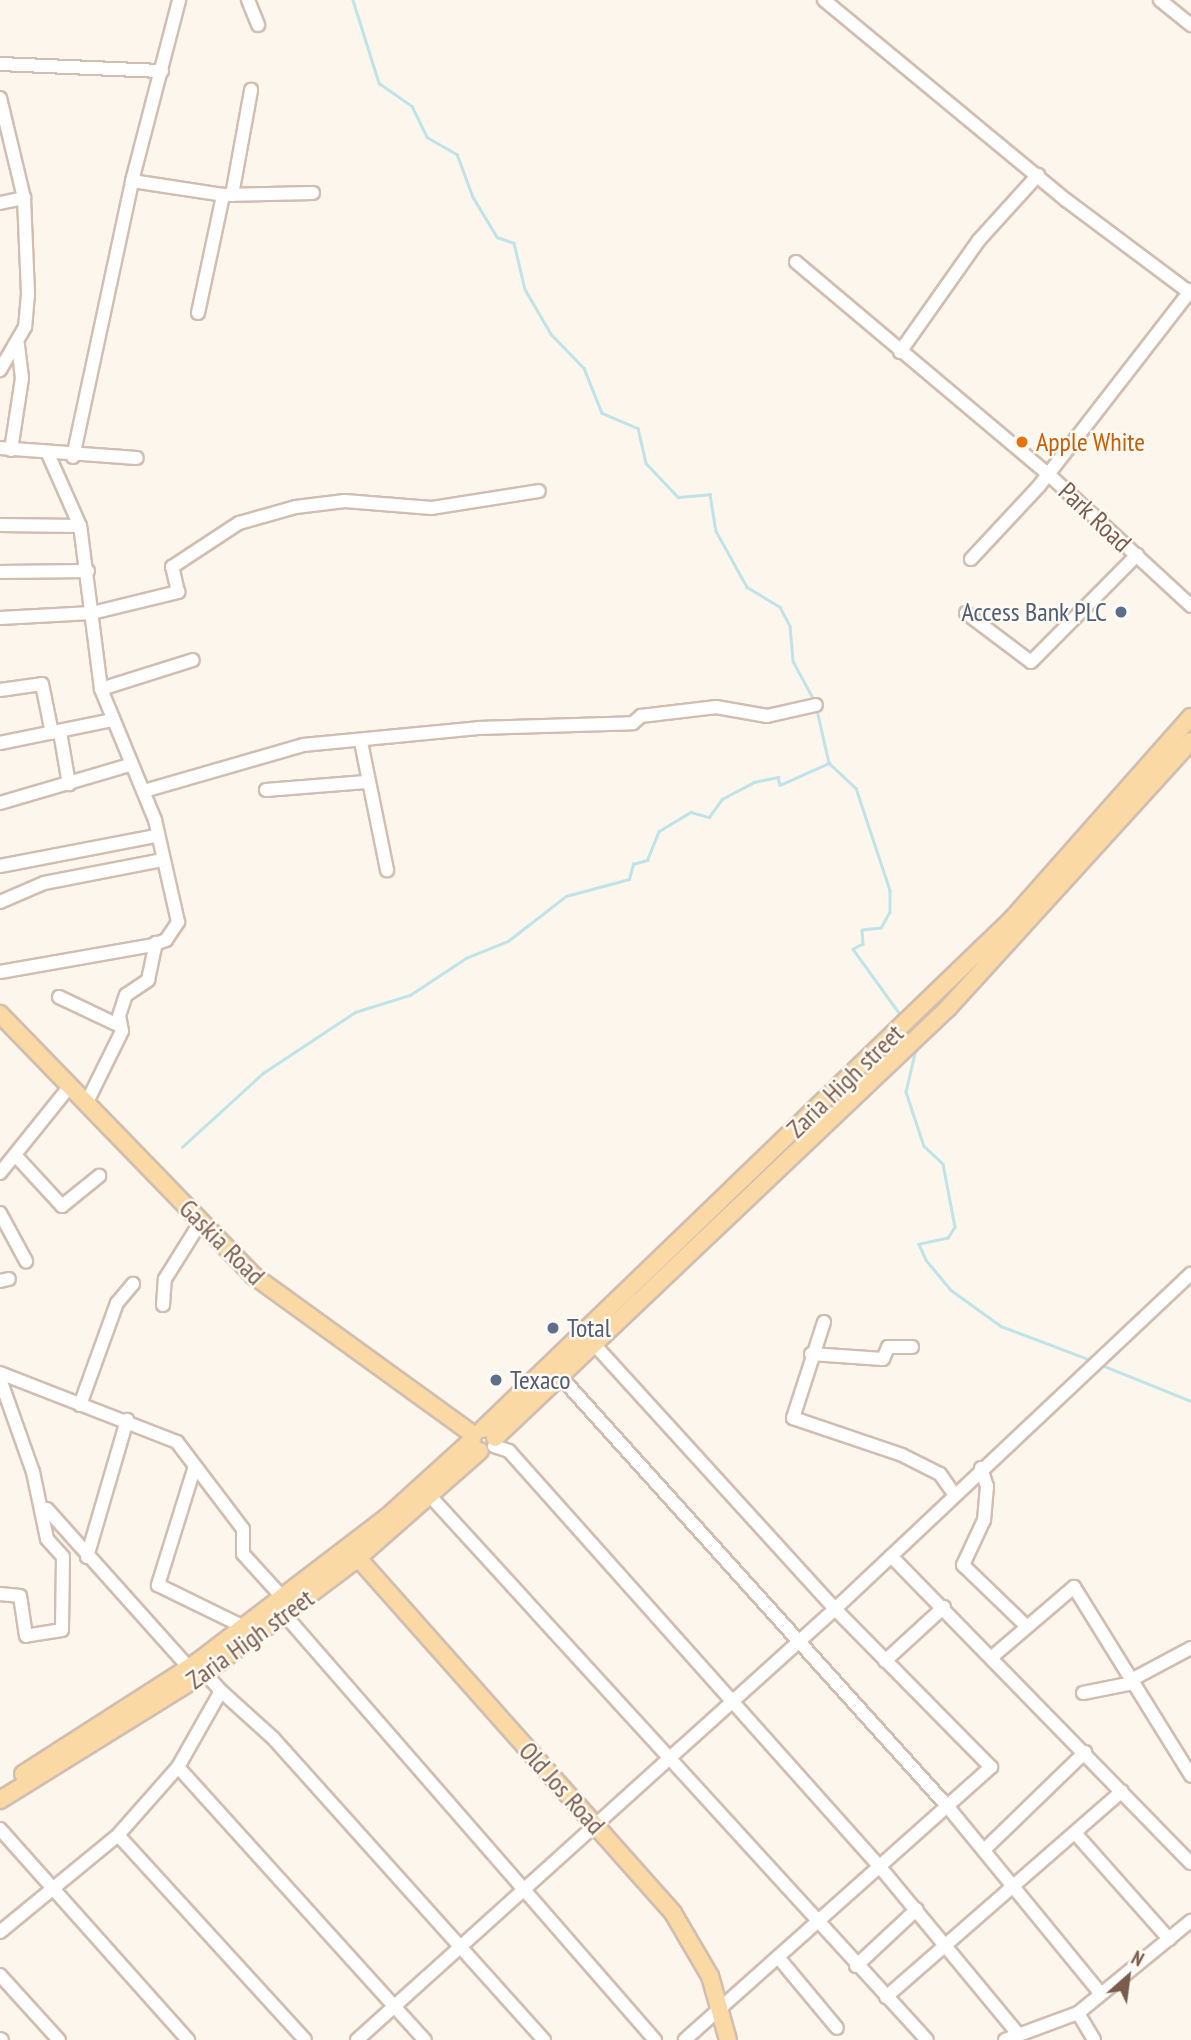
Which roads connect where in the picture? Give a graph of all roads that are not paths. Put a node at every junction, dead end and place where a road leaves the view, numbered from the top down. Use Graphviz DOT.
graph roads {
  1 [pos="179,0"];
  2 [pos="248,0"];
  3 [pos="824,0"];
  4 [pos="1160,0"];
  5 [pos="257,25"];
  6 [pos="1191,25"];
  7 [pos="0,64"];
  8 [pos="162,71"];
  9 [pos="251,90"];
  10 [pos="0,99"];
  11 [pos="5,132"];
  12 [pos="1038,175"];
  13 [pos="132,181"];
  14 [pos="313,193"];
  15 [pos="228,195"];
  16 [pos="24,198"];
  17 [pos="0,203"];
  18 [pos="796,262"];
  19 [pos="1190,291"];
  20 [pos="198,313"];
  21 [pos="18,344"];
  22 [pos="901,352"];
  23 [pos="0,370"];
  24 [pos="6,449"];
  25 [pos="50,456"];
  26 [pos="73,457"];
  27 [pos="137,458"];
  28 [pos="1047,473"];
  29 [pos="539,491"];
  30 [pos="0,525"];
  31 [pos="80,526"];
  32 [pos="1137,555"];
  33 [pos="971,559"];
  34 [pos="88,571"];
  35 [pos="0,572"];
  36 [pos="1191,606"];
  37 [pos="92,613"];
  38 [pos="966,613"];
  39 [pos="0,618"];
  40 [pos="194,660"];
  41 [pos="102,689"];
  42 [pos="0,690"];
  43 [pos="816,705"];
  44 [pos="1191,717"];
  45 [pos="112,720"];
  46 [pos="56,732"];
  47 [pos="1191,741"];
  48 [pos="360,742"];
  49 [pos="0,743"];
  50 [pos="130,765"];
  51 [pos="366,782"];
  52 [pos="69,784"];
  53 [pos="266,790"];
  54 [pos="144,791"];
  55 [pos="0,803"];
  56 [pos="156,835"];
  57 [pos="162,860"];
  58 [pos="0,866"];
  59 [pos="387,870"];
  60 [pos="0,902"];
  61 [pos="156,943"];
  62 [pos="0,972"];
  63 [pos="59,997"];
  64 [pos="0,1014"];
  65 [pos="118,1025"];
  66 [pos="70,1086"];
  67 [pos="86,1104"];
  68 [pos="16,1156"];
  69 [pos="0,1172"];
  70 [pos="99,1176"];
  71 [pos="0,1213"];
  72 [pos="200,1223"];
  73 [pos="26,1261"];
  74 [pos="1191,1273"];
  75 [pos="133,1284"];
  76 [pos="163,1305"];
  77 [pos="824,1322"];
  78 [pos="593,1343"];
  79 [pos="912,1347"];
  80 [pos="811,1354"];
  81 [pos="0,1373"];
  82 [pos="559,1375"];
  83 [pos="0,1379"];
  84 [pos="80,1405"];
  85 [pos="127,1420"];
  86 [pos="483,1440"];
  87 [pos="195,1466"];
  88 [pos="981,1468"];
  89 [pos="38,1490"];
  90 [pos="954,1494"];
  91 [pos="431,1497"];
  92 [pos="891,1556"];
  93 [pos="88,1557"];
  94 [pos="358,1558"];
  95 [pos="0,1594"];
  96 [pos="284,1606"];
  97 [pos="944,1606"];
  98 [pos="835,1609"];
  99 [pos="1024,1624"];
  100 [pos="244,1628"];
  101 [pos="796,1643"];
  102 [pos="1191,1648"];
  103 [pos="992,1657"];
  104 [pos="885,1661"];
  105 [pos="197,1670"];
  106 [pos="1132,1682"];
  107 [pos="221,1691"];
  108 [pos="1083,1693"];
  109 [pos="730,1703"];
  110 [pos="1085,1752"];
  111 [pos="667,1761"];
  112 [pos="178,1766"];
  113 [pos="1191,1776"];
  114 [pos="0,1788"];
  115 [pos="1122,1791"];
  116 [pos="0,1800"];
  117 [pos="948,1807"];
  118 [pos="596,1826"];
  119 [pos="0,1829"];
  120 [pos="1075,1833"];
  121 [pos="118,1835"];
  122 [pos="984,1850"];
  123 [pos="1191,1863"];
  124 [pos="880,1867"];
  125 [pos="1015,1887"];
  126 [pos="51,1888"];
  127 [pos="523,1892"];
  128 [pos="917,1909"];
  129 [pos="1191,1921"];
  130 [pos="816,1924"];
  131 [pos="0,1932"];
  132 [pos="1168,1939"];
  133 [pos="948,1945"];
  134 [pos="460,1949"];
  135 [pos="778,1957"];
  136 [pos="856,1966"];
  137 [pos="0,1975"];
  138 [pos="1100,1993"];
  139 [pos="886,1997"];
  140 [pos="394,2007"];
  141 [pos="720,2008"];
  142 [pos="1078,2013"];
  143 [pos="837,2028"];
  144 [pos="1019,2035"];
  145 [pos="58,2040"];
  146 [pos="188,2040"];
  147 [pos="305,2040"];
  148 [pos="357,2040"];
  149 [pos="425,2040"];
  150 [pos="544,2040"];
  151 [pos="656,2040"];
  152 [pos="685,2040"];
  153 [pos="728,2040"];
  154 [pos="927,2040"];
  155 [pos="1005,2040"];
  156 [pos="1094,2040"];
  1 -- 8 [label="street"];
  2 -- 5 [label="street"];
  3 -- 12 [label="street"];
  4 -- 6 [label="street"];
  7 -- 8 [label="street"];
  8 -- 13 [label="street"];
  9 -- 15 [label="street"];
  10 -- 11 [label="street"];
  11 -- 16 [label="street"];
  12 -- 19 [label="street"];
  12 -- 22 [label="street"];
  13 -- 15 [label="street"];
  13 -- 26 [label="street"];
  14 -- 15 [label="street"];
  15 -- 20 [label="street"];
  16 -- 17 [label="street"];
  16 -- 21 [label="street"];
  18 -- 22 [label="street"];
  19 -- 28 [label="street, Park Road"];
  21 -- 23 [label="street"];
  21 -- 24 [label="street"];
  22 -- 28 [label="street"];
  24 -- 25 [label="street"];
  25 -- 26 [label="street"];
  25 -- 31 [label="street"];
  26 -- 27 [label="street"];
  28 -- 32 [label="street, Park Road"];
  28 -- 33 [label="street"];
  29 -- 37 [label="street"];
  30 -- 31 [label="street"];
  31 -- 34 [label="street"];
  32 -- 36 [label="street, Park Road"];
  32 -- 38 [label="street"];
  34 -- 35 [label="street"];
  34 -- 37 [label="street"];
  37 -- 39 [label="street"];
  37 -- 41 [label="street"];
  40 -- 41 [label="street"];
  41 -- 45 [label="street"];
  42 -- 46 [label="street"];
  43 -- 48 [label="street"];
  44 -- 86 [label="main road, Zaria High street"];
  45 -- 46 [label="street"];
  45 -- 50 [label="street"];
  46 -- 49 [label="street"];
  46 -- 52 [label="street"];
  47 -- 78 [label="main road, Zaria High street"];
  48 -- 51 [label="street"];
  48 -- 54 [label="street"];
  50 -- 52 [label="street"];
  50 -- 54 [label="street"];
  51 -- 53 [label="street"];
  51 -- 59 [label="street"];
  52 -- 55 [label="street"];
  54 -- 56 [label="street"];
  56 -- 57 [label="street"];
  56 -- 58 [label="street"];
  57 -- 60 [label="street"];
  57 -- 61 [label="street"];
  61 -- 62 [label="street"];
  61 -- 65 [label="street"];
  63 -- 65 [label="street"];
  64 -- 66 [label="main road, Gaskia Road"];
  65 -- 67 [label="street"];
  66 -- 67 [label="main road, Gaskia Road"];
  66 -- 68 [label="street"];
  67 -- 72 [label="main road, Gaskia Road"];
  68 -- 69 [label="street"];
  68 -- 70 [label="street"];
  71 -- 73 [label="street"];
  72 -- 76 [label="street"];
  72 -- 86 [label="main road, Gaskia Road"];
  74 -- 88 [label="street"];
  75 -- 84 [label="street"];
  77 -- 80 [label="street"];
  78 -- 82 [label="main road, Zaria High street"];
  78 -- 98 [label="street"];
  79 -- 80 [label="street"];
  80 -- 90 [label="street"];
  81 -- 84 [label="street"];
  82 -- 86 [label="main road, Zaria High street"];
  82 -- 101 [label="street"];
  83 -- 89 [label="street"];
  84 -- 85 [label="street"];
  85 -- 87 [label="street"];
  85 -- 93 [label="street"];
  86 -- 91 [label="main road, Zaria High street"];
  86 -- 96 [label="main road, Zaria High street"];
  86 -- 109 [label="street"];
  87 -- 96 [label="street"];
  87 -- 100 [label="street"];
  88 -- 90 [label="street"];
  88 -- 99 [label="street"];
  89 -- 93 [label="street"];
  89 -- 95 [label="street"];
  90 -- 92 [label="street"];
  91 -- 94 [label="main road, Zaria High street"];
  91 -- 111 [label="street"];
  92 -- 97 [label="street"];
  92 -- 98 [label="street"];
  93 -- 105 [label="street"];
  94 -- 96 [label="main road, Zaria High street"];
  94 -- 118 [label="main road, Old Jos Road"];
  96 -- 100 [label="main road, Zaria High street"];
  96 -- 105 [label="main road, Zaria High street"];
  96 -- 127 [label="street"];
  97 -- 103 [label="street"];
  97 -- 104 [label="street"];
  98 -- 101 [label="street"];
  98 -- 104 [label="street"];
  99 -- 103 [label="street"];
  99 -- 106 [label="street"];
  100 -- 105 [label="main road, Zaria High street"];
  101 -- 109 [label="street"];
  101 -- 117 [label="street"];
  102 -- 106 [label="street"];
  103 -- 110 [label="street"];
  104 -- 117 [label="street"];
  105 -- 107 [label="street"];
  105 -- 114 [label="main road, Zaria High street"];
  105 -- 116 [label="main road, Zaria High street"];
  106 -- 108 [label="street"];
  106 -- 113 [label="street"];
  107 -- 112 [label="street"];
  107 -- 134 [label="street"];
  109 -- 111 [label="street"];
  109 -- 124 [label="street"];
  110 -- 115 [label="street"];
  110 -- 122 [label="street"];
  111 -- 118 [label="street"];
  111 -- 130 [label="street"];
  112 -- 121 [label="street"];
  112 -- 140 [label="street"];
  115 -- 120 [label="street"];
  115 -- 123 [label="street"];
  117 -- 122 [label="street"];
  117 -- 124 [label="street"];
  118 -- 127 [label="street"];
  118 -- 141 [label="main road, Old Jos Road"];
  119 -- 126 [label="street"];
  120 -- 125 [label="street"];
  120 -- 132 [label="street"];
  121 -- 126 [label="street"];
  121 -- 147 [label="street"];
  122 -- 125 [label="street"];
  124 -- 128 [label="street"];
  124 -- 130 [label="street"];
  125 -- 133 [label="street"];
  125 -- 138 [label="street"];
  126 -- 131 [label="street"];
  126 -- 146 [label="street"];
  127 -- 134 [label="street"];
  127 -- 151 [label="street"];
  128 -- 133 [label="street"];
  128 -- 136 [label="street"];
  129 -- 132 [label="street"];
  130 -- 135 [label="street"];
  130 -- 136 [label="street"];
  132 -- 138 [label="street"];
  133 -- 139 [label="street"];
  133 -- 144 [label="street"];
  134 -- 140 [label="street"];
  134 -- 150 [label="street"];
  135 -- 141 [label="street"];
  135 -- 143 [label="street"];
  136 -- 139 [label="street"];
  137 -- 145 [label="street"];
  138 -- 142 [label="street"];
  139 -- 154 [label="street"];
  140 -- 148 [label="street"];
  140 -- 149 [label="street"];
  141 -- 152 [label="street"];
  141 -- 153 [label="main road, Old Jos Road"];
  142 -- 144 [label="street"];
  142 -- 156 [label="street"];
  144 -- 155 [label="street"];
}
